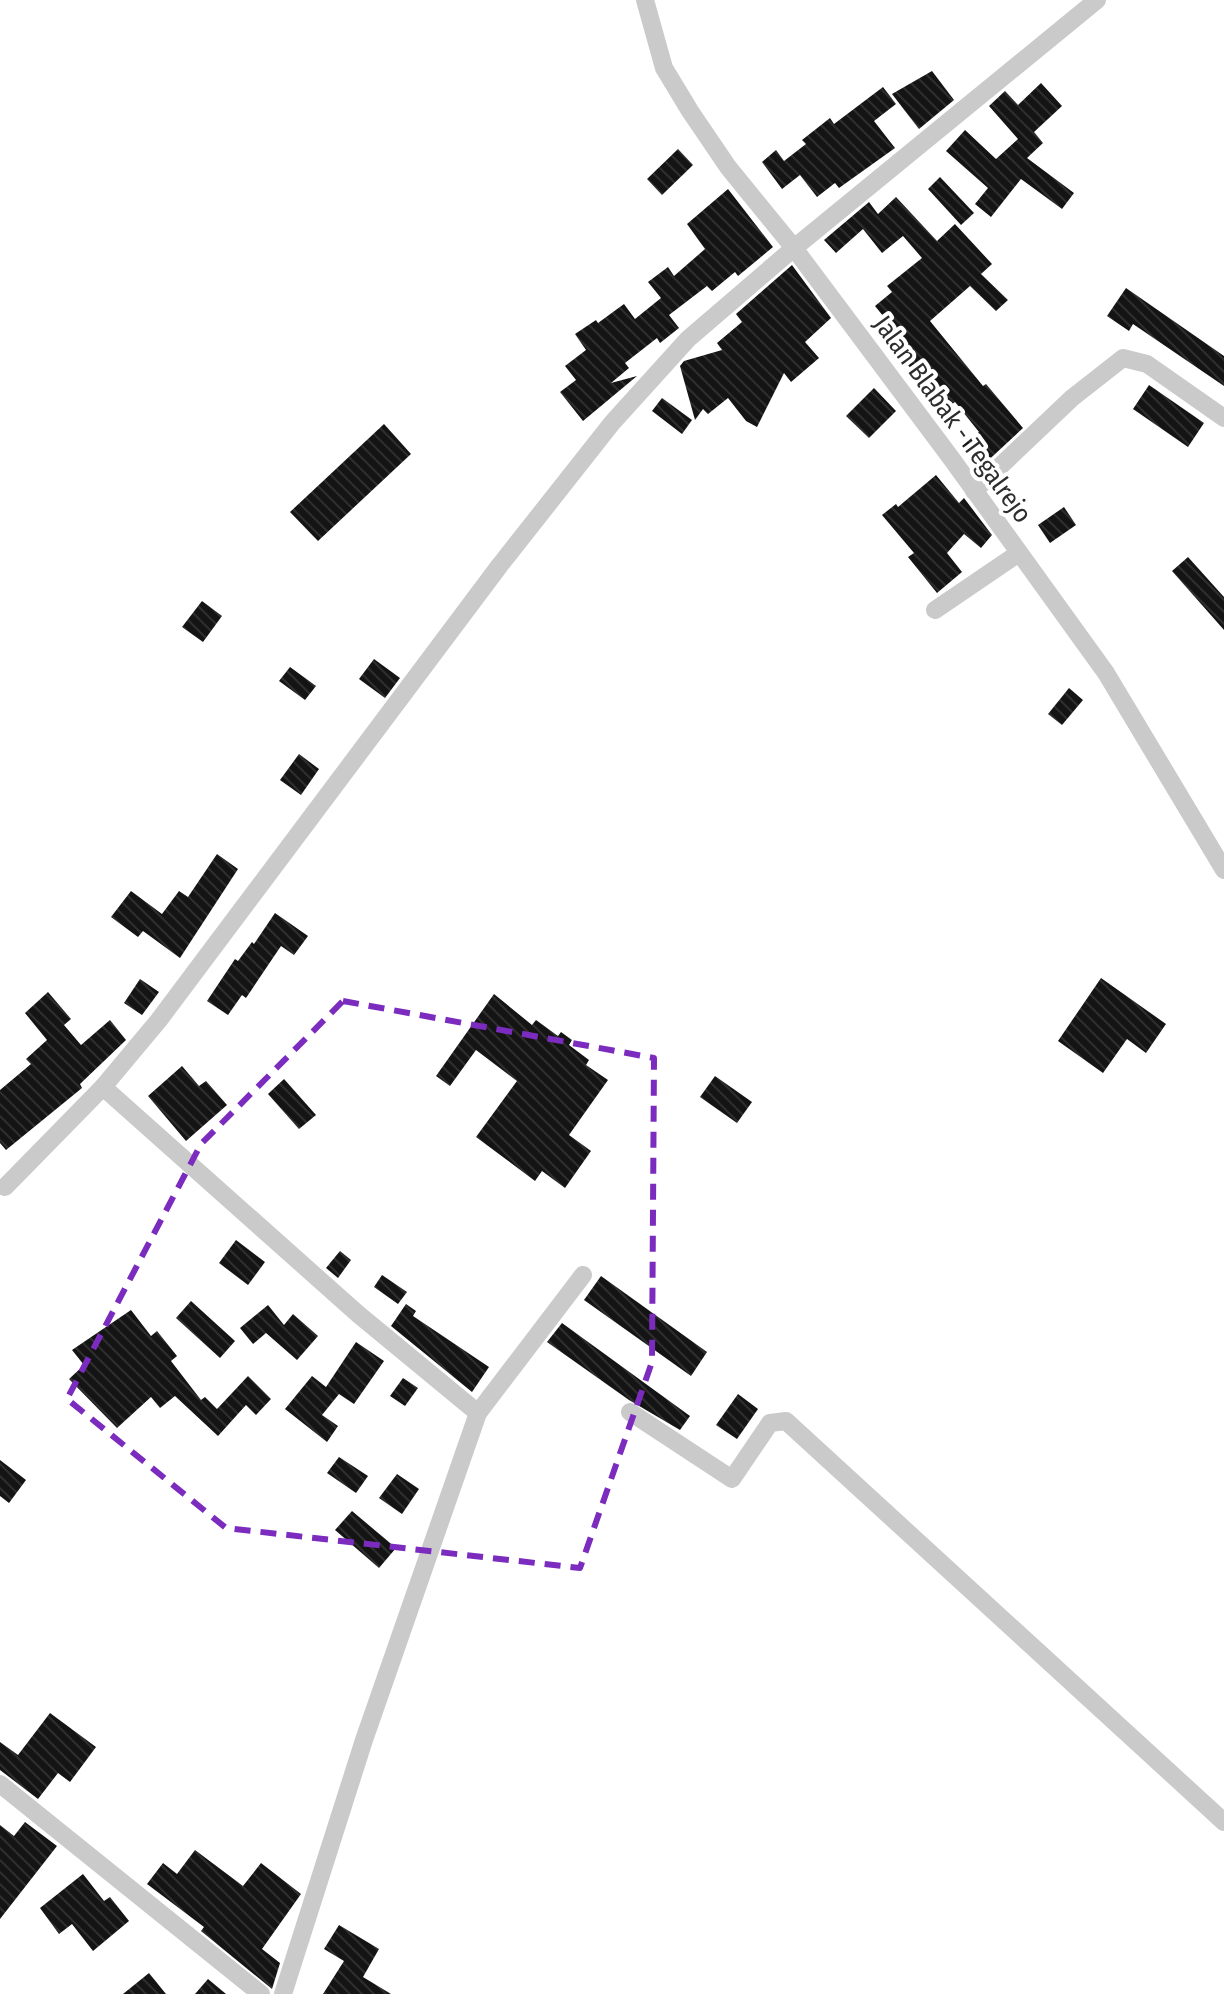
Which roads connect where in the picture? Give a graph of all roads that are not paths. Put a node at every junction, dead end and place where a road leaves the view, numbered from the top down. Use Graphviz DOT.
graph roads {
  1 [pos="645,0"];
  2 [pos="1097,0"];
  3 [pos="794,248"];
  4 [pos="1224,418"];
  5 [pos="974,491"];
  6 [pos="1019,553"];
  7 [pos="935,610"];
  8 [pos="1219,854"];
  9 [pos="1224,870"];
  10 [pos="103,1087"];
  11 [pos="5,1187"];
  12 [pos="583,1275"];
  13 [pos="630,1412"];
  14 [pos="478,1413"];
  15 [pos="0,1784"];
  16 [pos="1224,1822"];
  17 [pos="261,1994"];
  18 [pos="283,1994"];
  1 -- 3 [label="street, Jalan Blabak - Tegalrejo"];
  2 -- 3 [label="street"];
  3 -- 5 [label="street, Jalan Blabak - Tegalrejo"];
  3 -- 10 [label="street"];
  4 -- 5 [label="street"];
  5 -- 6 [label="street, Jalan Blabak - Tegalrejo"];
  6 -- 7 [label="street"];
  6 -- 8 [label="street, Jalan Blabak - Tegalrejo"];
  8 -- 9 [label="street, Jalan Blabak - Tegalrejo"];
  10 -- 11 [label="street"];
  10 -- 14 [label="street"];
  12 -- 14 [label="street"];
  13 -- 16 [label="street"];
  14 -- 18 [label="street"];
  15 -- 17 [label="street"];
}
